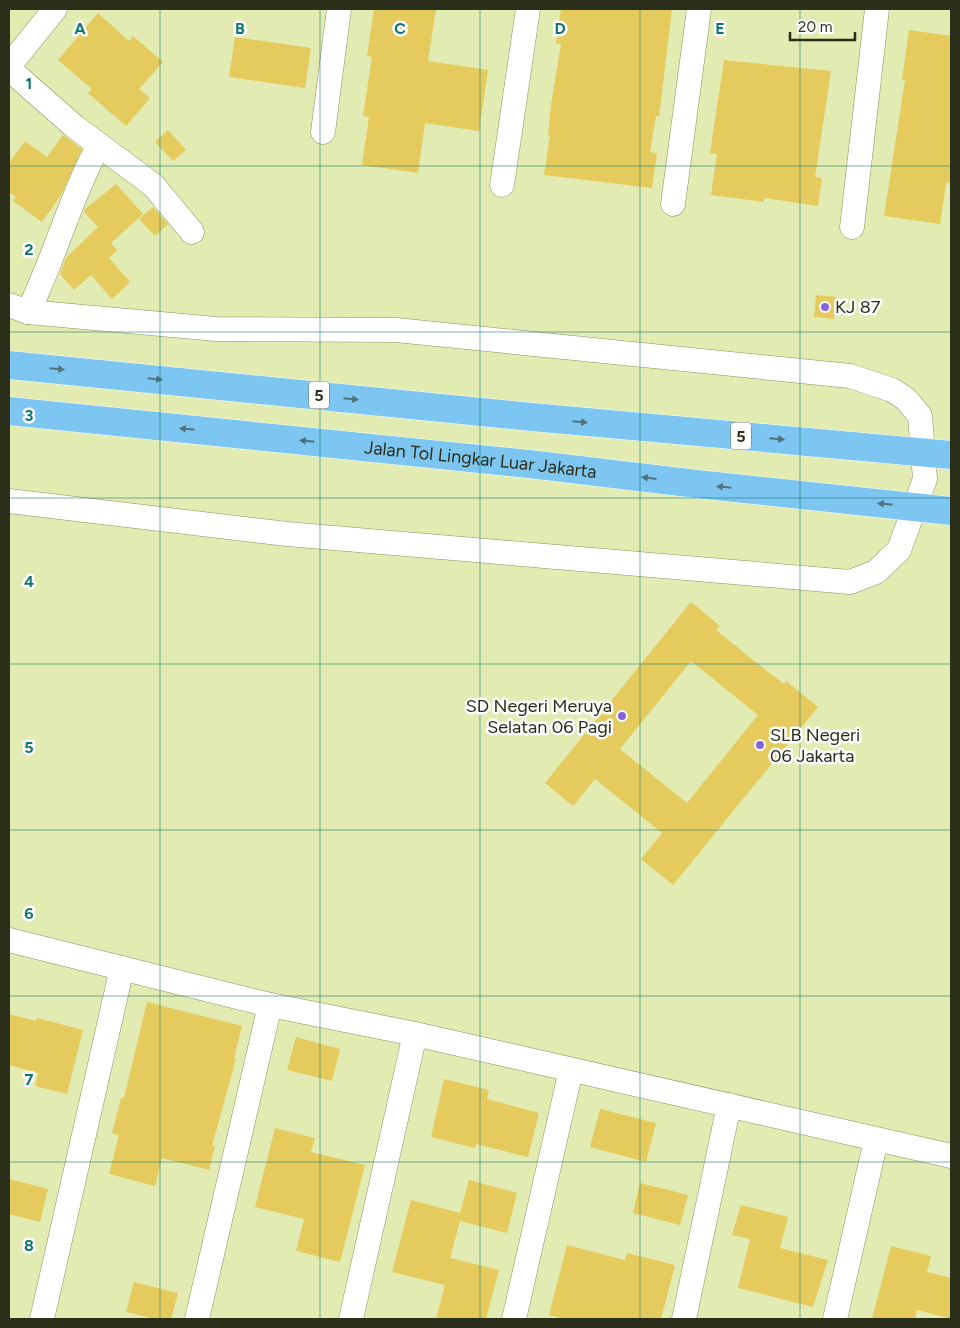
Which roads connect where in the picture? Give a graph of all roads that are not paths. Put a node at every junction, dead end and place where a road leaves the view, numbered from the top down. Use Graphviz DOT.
graph roads {
  1 [pos="55,9"];
  2 [pos="339,9"];
  3 [pos="528,9"];
  4 [pos="699,9"];
  5 [pos="877,9"];
  6 [pos="9,67"];
  7 [pos="324,132"];
  8 [pos="99,145"];
  9 [pos="502,185"];
  10 [pos="673,204"];
  11 [pos="852,227"];
  12 [pos="192,232"];
  13 [pos="18,308"];
  14 [pos="9,365"];
  15 [pos="9,411"];
  16 [pos="951,455"];
  17 [pos="9,500"];
  18 [pos="951,511"];
  19 [pos="9,940"];
  20 [pos="122,968"];
  21 [pos="270,1005"];
  22 [pos="415,1034"];
  23 [pos="572,1070"];
  24 [pos="729,1104"];
  25 [pos="876,1140"];
  26 [pos="951,1156"];
  27 [pos="42,1319"];
  28 [pos="197,1319"];
  29 [pos="351,1319"];
  30 [pos="514,1319"];
  31 [pos="684,1319"];
  32 [pos="835,1319"];
  1 -- 6 [label="street"];
  2 -- 7 [label="street"];
  3 -- 9 [label="street"];
  4 -- 10 [label="street"];
  5 -- 11 [label="street"];
  6 -- 8 [label="street"];
  8 -- 12 [label="street"];
  8 -- 13 [label="street"];
  13 -- 17 [label="street"];
  14 -- 16 [label="highway, 5, one-way, bridge"];
  18 -- 15 [label="highway, Jalan Tol Lingkar Luar Jakarta, one-way, bridge"];
  19 -- 20 [label="street"];
  20 -- 21 [label="street"];
  20 -- 27 [label="street"];
  21 -- 22 [label="street"];
  21 -- 28 [label="street"];
  22 -- 23 [label="street"];
  22 -- 29 [label="street"];
  23 -- 24 [label="street"];
  23 -- 30 [label="street"];
  24 -- 25 [label="street"];
  24 -- 31 [label="street"];
  25 -- 26 [label="street"];
  25 -- 32 [label="street"];
}
